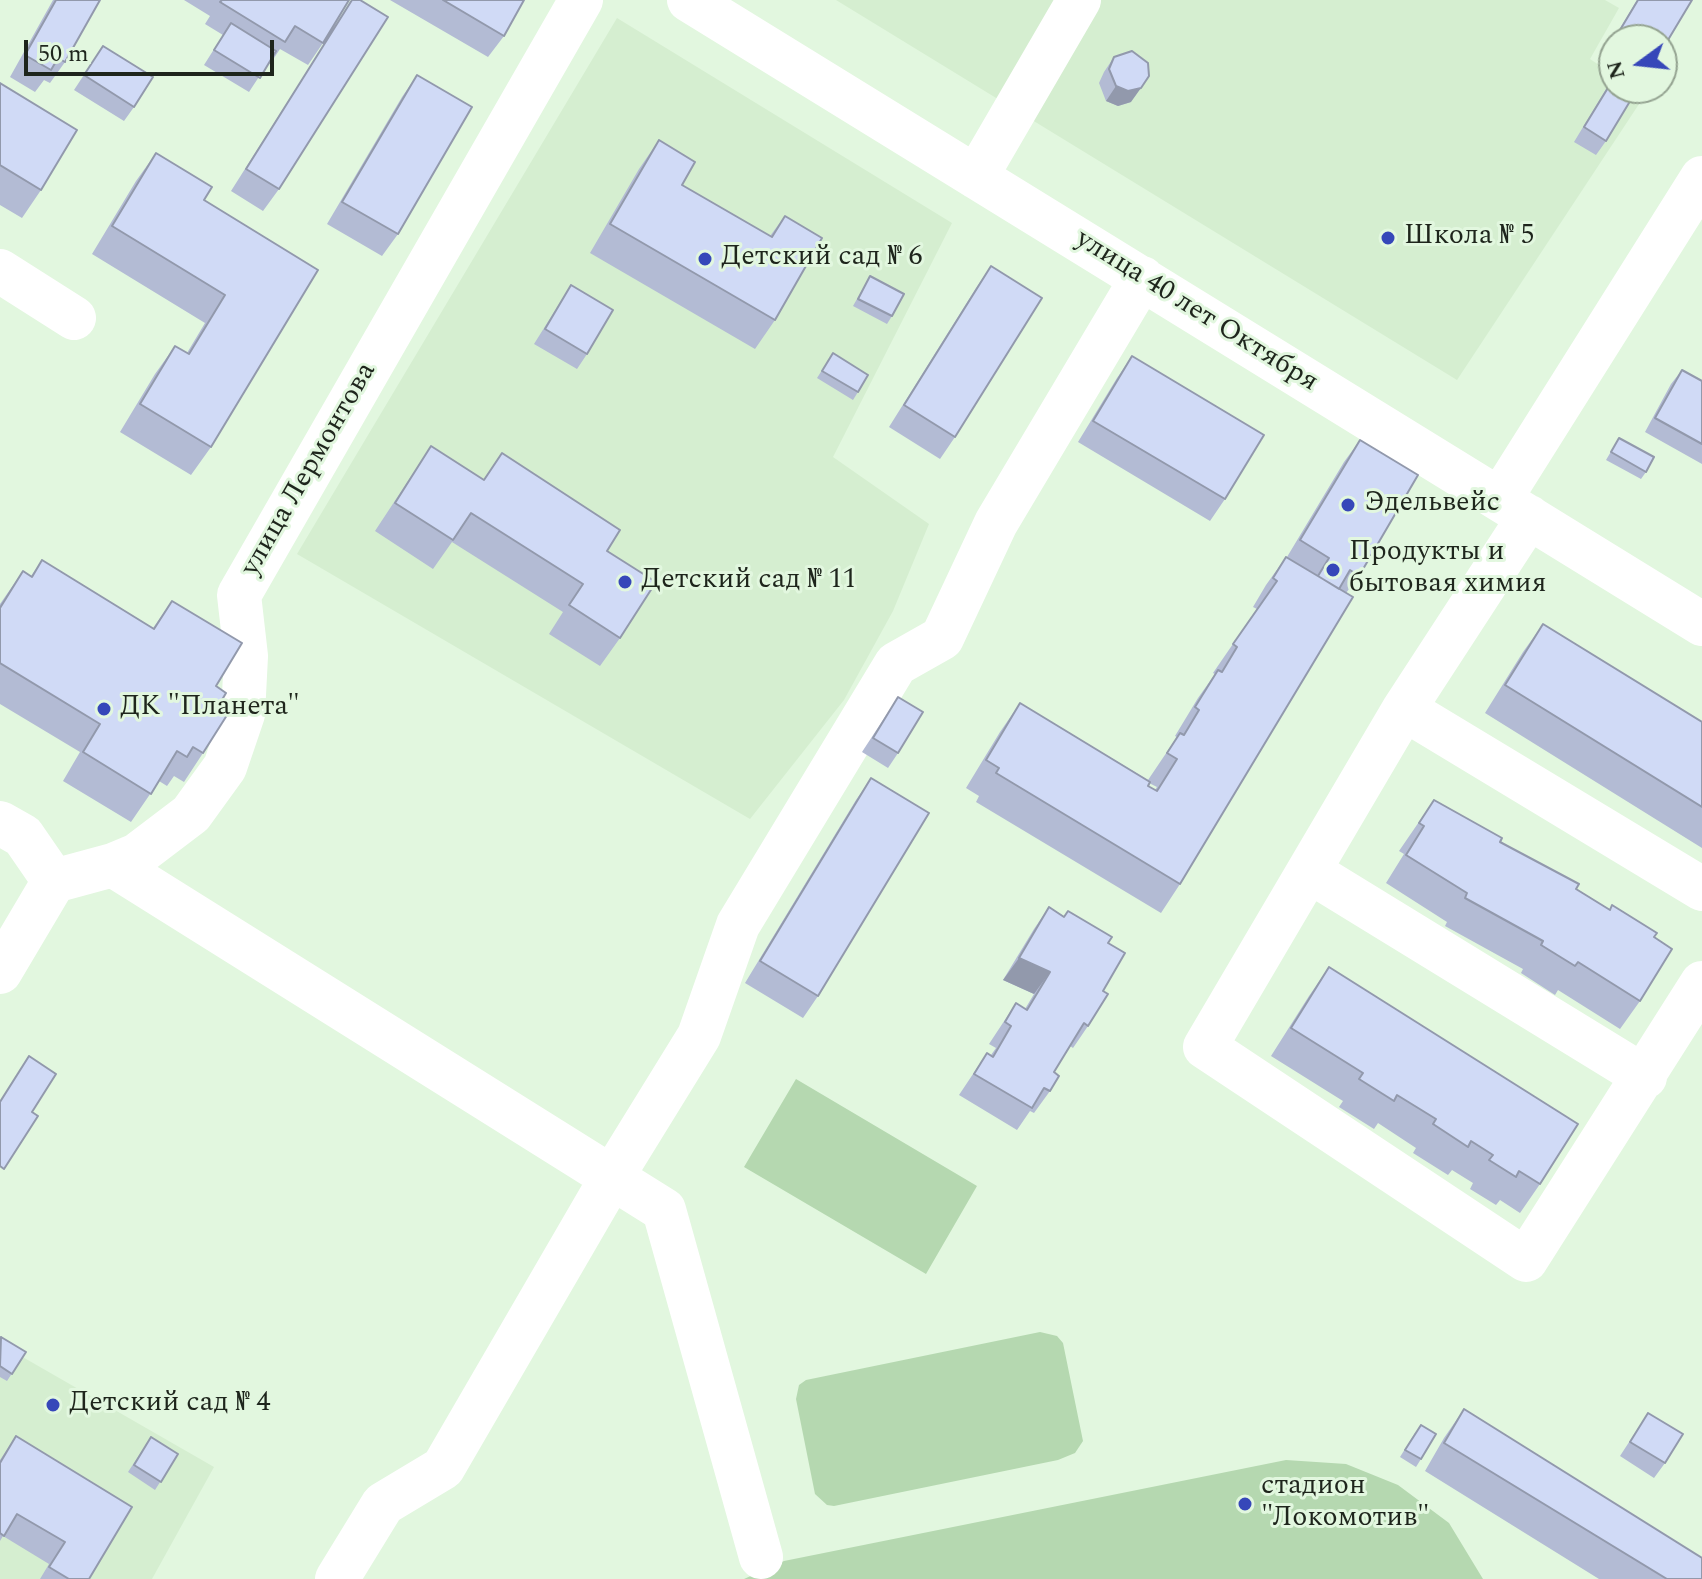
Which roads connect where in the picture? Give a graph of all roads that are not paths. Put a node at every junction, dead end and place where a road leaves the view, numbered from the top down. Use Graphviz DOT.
graph roads {
  1 [pos="581,0"];
  2 [pos="689,0"];
  3 [pos="1079,0"];
  4 [pos="976,177"];
  5 [pos="1702,178"];
  6 [pos="0,271"];
  7 [pos="1142,278"];
  8 [pos="74,318"];
  9 [pos="1514,508"];
  10 [pos="1702,624"];
  11 [pos="1404,709"];
  12 [pos="0,823"];
  13 [pos="113,865"];
  14 [pos="1309,871"];
  15 [pos="54,881"];
  16 [pos="1702,889"];
  17 [pos="0,972"];
  18 [pos="1702,983"];
  19 [pos="1645,1077"];
  20 [pos="612,1177"];
  21 [pos="761,1557"];
  22 [pos="337,1579"];
  1 -- 13 [label="street, улица Лермонтова"];
  2 -- 4 [label="street, улица 40 лет Октября"];
  3 -- 4 [label="street"];
  4 -- 7 [label="street, улица 40 лет Октября"];
  5 -- 9 [label="street"];
  6 -- 8 [label="street"];
  7 -- 9 [label="street, улица 40 лет Октября"];
  7 -- 20 [label="street"];
  9 -- 10 [label="street, улица 40 лет Октября"];
  9 -- 11 [label="street"];
  11 -- 14 [label="street"];
  11 -- 16 [label="street"];
  12 -- 15 [label="street"];
  13 -- 15 [label="street, улица Лермонтова"];
  13 -- 20 [label="street"];
  14 -- 19 [label="street"];
  14 -- 19 [label="street"];
  15 -- 17 [label="street"];
  18 -- 19 [label="street"];
  20 -- 21 [label="street"];
  20 -- 22 [label="street"];
}
